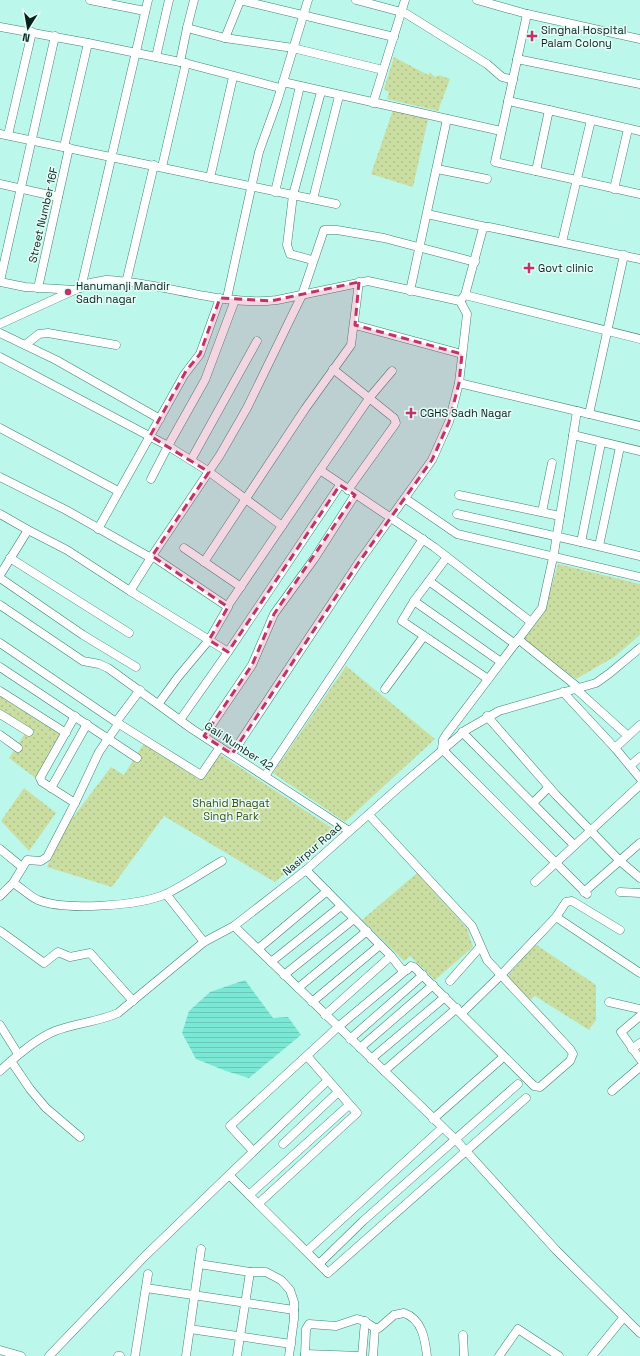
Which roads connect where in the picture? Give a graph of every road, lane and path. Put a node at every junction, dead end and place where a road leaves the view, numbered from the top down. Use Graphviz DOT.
graph roads {
  1 [pos="90,0"];
  2 [pos="148,0"];
  3 [pos="169,0"];
  4 [pos="194,0"];
  5 [pos="240,0"];
  6 [pos="308,0"];
  7 [pos="356,0"];
  8 [pos="405,0"];
  9 [pos="477,0"];
  10 [pos="106,1"];
  11 [pos="503,4"];
  12 [pos="145,11"];
  13 [pos="401,12"];
  14 [pos="303,14"];
  15 [pos="527,14"];
  16 [pos="0,27"];
  17 [pos="187,28"];
  18 [pos="32,32"];
  19 [pos="55,36"];
  20 [pos="394,37"];
  21 [pos="225,38"];
  22 [pos="640,39"];
  23 [pos="88,43"];
  24 [pos="293,48"];
  25 [pos="134,53"];
  26 [pos="156,57"];
  27 [pos="517,59"];
  28 [pos="183,63"];
  29 [pos="383,70"];
  30 [pos="233,77"];
  31 [pos="513,80"];
  32 [pos="640,84"];
  33 [pos="281,85"];
  34 [pos="300,86"];
  35 [pos="321,92"];
  36 [pos="339,96"];
  37 [pos="508,101"];
  38 [pos="373,103"];
  39 [pos="549,110"];
  40 [pos="447,119"];
  41 [pos="591,120"];
  42 [pos="628,129"];
  43 [pos="501,131"];
  44 [pos="640,131"];
  45 [pos="4,134"];
  46 [pos="32,140"];
  47 [pos="67,147"];
  48 [pos="112,156"];
  49 [pos="158,166"];
  50 [pos="437,168"];
  51 [pos="536,172"];
  52 [pos="210,178"];
  53 [pos="486,178"];
  54 [pos="577,180"];
  55 [pos="0,184"];
  56 [pos="252,187"];
  57 [pos="20,188"];
  58 [pos="614,189"];
  59 [pos="275,192"];
  60 [pos="640,194"];
  61 [pos="293,195"];
  62 [pos="58,197"];
  63 [pos="313,199"];
  64 [pos="336,204"];
  65 [pos="428,214"];
  66 [pos="486,227"];
  67 [pos="562,242"];
  68 [pos="420,248"];
  69 [pos="624,255"];
  70 [pos="640,259"];
  71 [pos="312,260"];
  72 [pos="474,262"];
  73 [pos="0,282"];
  74 [pos="126,282"];
  75 [pos="359,282"];
  76 [pos="38,288"];
  77 [pos="79,289"];
  78 [pos="410,291"];
  79 [pos="302,295"];
  80 [pos="223,298"];
  81 [pos="460,299"];
  82 [pos="236,300"];
  83 [pos="0,324"];
  84 [pos="355,325"];
  85 [pos="608,331"];
  86 [pos="0,332"];
  87 [pos="640,339"];
  88 [pos="257,342"];
  89 [pos="25,345"];
  90 [pos="116,345"];
  91 [pos="462,354"];
  92 [pos="0,357"];
  93 [pos="333,369"];
  94 [pos="392,371"];
  95 [pos="459,383"];
  96 [pos="370,397"];
  97 [pos="577,411"];
  98 [pos="589,414"];
  99 [pos="160,419"];
  100 [pos="640,426"];
  101 [pos="0,428"];
  102 [pos="150,436"];
  103 [pos="573,436"];
  104 [pos="601,443"];
  105 [pos="168,446"];
  106 [pos="620,447"];
  107 [pos="640,451"];
  108 [pos="191,460"];
  109 [pos="552,463"];
  110 [pos="320,470"];
  111 [pos="209,472"];
  112 [pos="0,477"];
  113 [pos="151,479"];
  114 [pos="340,485"];
  115 [pos="118,491"];
  116 [pos="351,492"];
  117 [pos="459,495"];
  118 [pos="246,498"];
  119 [pos="406,499"];
  120 [pos="542,512"];
  121 [pos="0,514"];
  122 [pos="457,514"];
  123 [pos="560,516"];
  124 [pos="391,519"];
  125 [pos="282,526"];
  126 [pos="98,528"];
  127 [pos="28,530"];
  128 [pos="557,536"];
  129 [pos="423,539"];
  130 [pos="581,542"];
  131 [pos="599,546"];
  132 [pos="184,548"];
  133 [pos="640,556"];
  134 [pos="151,557"];
  135 [pos="447,557"];
  136 [pos="10,558"];
  137 [pos="553,558"];
  138 [pos="204,562"];
  139 [pos="0,575"];
  140 [pos="640,577"];
  141 [pos="0,578"];
  142 [pos="429,581"];
  143 [pos="241,587"];
  144 [pos="130,590"];
  145 [pos="414,601"];
  146 [pos="0,605"];
  147 [pos="228,607"];
  148 [pos="531,622"];
  149 [pos="129,633"];
  150 [pos="424,636"];
  151 [pos="209,640"];
  152 [pos="517,642"];
  153 [pos="0,643"];
  154 [pos="640,648"];
  155 [pos="228,652"];
  156 [pos="501,662"];
  157 [pos="136,667"];
  158 [pos="0,668"];
  159 [pos="488,679"];
  160 [pos="385,689"];
  161 [pos="578,689"];
  162 [pos="0,690"];
  163 [pos="140,690"];
  164 [pos="563,692"];
  165 [pos="159,703"];
  166 [pos="0,714"];
  167 [pos="75,716"];
  168 [pos="487,716"];
  169 [pos="180,720"];
  170 [pos="117,722"];
  171 [pos="87,724"];
  172 [pos="640,725"];
  173 [pos="29,732"];
  174 [pos="462,732"];
  175 [pos="66,733"];
  176 [pos="0,735"];
  177 [pos="204,736"];
  178 [pos="628,736"];
  179 [pos="108,738"];
  180 [pos="220,747"];
  181 [pos="18,748"];
  182 [pos="615,748"];
  183 [pos="442,749"];
  184 [pos="232,754"];
  185 [pos="640,757"];
  186 [pos="136,758"];
  187 [pos="630,766"];
  188 [pos="265,776"];
  189 [pos="640,778"];
  190 [pos="640,785"];
  191 [pos="549,787"];
  192 [pos="51,788"];
  193 [pos="75,803"];
  194 [pos="533,803"];
  195 [pos="369,815"];
  196 [pos="590,830"];
  197 [pos="349,831"];
  198 [pos="640,843"];
  199 [pos="574,845"];
  200 [pos="0,849"];
  201 [pos="620,861"];
  202 [pos="222,862"];
  203 [pos="556,863"];
  204 [pos="22,866"];
  205 [pos="306,870"];
  206 [pos="640,878"];
  207 [pos="535,882"];
  208 [pos="13,883"];
  209 [pos="327,892"];
  210 [pos="620,892"];
  211 [pos="640,892"];
  212 [pos="166,894"];
  213 [pos="0,896"];
  214 [pos="341,906"];
  215 [pos="556,917"];
  216 [pos="354,919"];
  217 [pos="234,926"];
  218 [pos="620,930"];
  219 [pos="367,931"];
  220 [pos="0,932"];
  221 [pos="0,942"];
  222 [pos="204,942"];
  223 [pos="380,945"];
  224 [pos="480,947"];
  225 [pos="258,949"];
  226 [pos="391,956"];
  227 [pos="271,962"];
  228 [pos="405,971"];
  229 [pos="640,973"];
  230 [pos="423,974"];
  231 [pos="284,975"];
  232 [pos="501,975"];
  233 [pos="450,980"];
  234 [pos="434,985"];
  235 [pos="298,988"];
  236 [pos="445,997"];
  237 [pos="133,1001"];
  238 [pos="312,1002"];
  239 [pos="609,1002"];
  240 [pos="640,1010"];
  241 [pos="459,1011"];
  242 [pos="325,1014"];
  243 [pos="640,1016"];
  244 [pos="0,1026"];
  245 [pos="338,1026"];
  246 [pos="350,1039"];
  247 [pos="640,1043"];
  248 [pos="360,1048"];
  249 [pos="632,1049"];
  250 [pos="18,1054"];
  251 [pos="307,1056"];
  252 [pos="372,1059"];
  253 [pos="640,1059"];
  254 [pos="500,1060"];
  255 [pos="11,1061"];
  256 [pos="640,1067"];
  257 [pos="0,1071"];
  258 [pos="384,1071"];
  259 [pos="328,1080"];
  260 [pos="518,1084"];
  261 [pos="612,1091"];
  262 [pos="338,1092"];
  263 [pos="526,1098"];
  264 [pos="349,1105"];
  265 [pos="433,1119"];
  266 [pos="442,1128"];
  267 [pos="80,1137"];
  268 [pos="456,1140"];
  269 [pos="283,1144"];
  270 [pos="253,1151"];
  271 [pos="466,1151"];
  272 [pos="229,1175"];
  273 [pos="249,1195"];
  274 [pos="258,1204"];
  275 [pos="201,1249"];
  276 [pos="307,1251"];
  277 [pos="199,1264"];
  278 [pos="319,1264"];
  279 [pos="250,1272"];
  280 [pos="148,1274"];
  281 [pos="146,1288"];
  282 [pos="195,1295"];
  283 [pos="245,1303"];
  284 [pos="294,1310"];
  285 [pos="624,1317"];
  286 [pos="365,1321"];
  287 [pos="375,1328"];
  288 [pos="190,1329"];
  289 [pos="640,1333"];
  290 [pos="463,1335"];
  291 [pos="240,1336"];
  292 [pos="291,1344"];
  293 [pos="0,1350"];
  294 [pos="305,1355"];
  295 [pos="21,1356"];
  296 [pos="50,1356"];
  297 [pos="135,1356"];
  298 [pos="186,1356"];
  299 [pos="238,1356"];
  300 [pos="289,1356"];
  301 [pos="332,1356"];
  302 [pos="346,1356"];
  303 [pos="362,1356"];
  304 [pos="373,1356"];
  305 [pos="428,1356"];
  306 [pos="464,1356"];
  307 [pos="499,1356"];
  308 [pos="559,1356"];
  309 [pos="592,1356"];
  1 -- 10 [label="street"];
  2 -- 12 [label="street"];
  3 -- 26 [label="street"];
  4 -- 17 [label="street"];
  5 -- 14 [label="street"];
  5 -- 21 [label="street"];
  6 -- 14 [label="street"];
  7 -- 13 [label="street"];
  8 -- 13 [label="street"];
  9 -- 11 [label="street"];
  10 -- 12 [label="street"];
  11 -- 15 [label="street"];
  12 -- 25 [label="street"];
  13 -- 20 [label="street"];
  13 -- 31 [label="street"];
  14 -- 20 [label="street"];
  14 -- 24 [label="street"];
  15 -- 22 [label="street"];
  15 -- 27 [label="street"];
  16 -- 18 [label="street"];
  17 -- 21 [label="street"];
  17 -- 28 [label="street"];
  18 -- 19 [label="street"];
  18 -- 45 [label="street"];
  19 -- 23 [label="street"];
  19 -- 46 [label="street"];
  20 -- 29 [label="street"];
  21 -- 24 [label="street"];
  23 -- 25 [label="street"];
  23 -- 47 [label="street, Street Number 16F"];
  24 -- 29 [label="street"];
  24 -- 33 [label="street"];
  25 -- 26 [label="street"];
  25 -- 48 [label="street"];
  26 -- 28 [label="street"];
  27 -- 31 [label="street"];
  27 -- 32 [label="street"];
  28 -- 30 [label="street"];
  28 -- 49 [label="street"];
  29 -- 38 [label="street"];
  30 -- 33 [label="street"];
  30 -- 52 [label="street"];
  31 -- 37 [label="street"];
  33 -- 34 [label="street"];
  33 -- 56 [label="street"];
  34 -- 35 [label="street"];
  34 -- 59 [label="street"];
  35 -- 36 [label="street"];
  35 -- 61 [label="street"];
  36 -- 38 [label="street"];
  36 -- 63 [label="street"];
  37 -- 39 [label="street"];
  37 -- 43 [label="street"];
  38 -- 40 [label="street"];
  39 -- 41 [label="street"];
  39 -- 51 [label="street"];
  40 -- 43 [label="street"];
  40 -- 50 [label="street"];
  41 -- 42 [label="street"];
  41 -- 54 [label="street"];
  42 -- 44 [label="street"];
  42 -- 58 [label="street"];
  43 -- 51 [label="street"];
  45 -- 46 [label="street"];
  46 -- 47 [label="street"];
  46 -- 57 [label="street"];
  47 -- 48 [label="street"];
  47 -- 62 [label="street, Street Number 16F"];
  48 -- 49 [label="street"];
  48 -- 77 [label="street"];
  49 -- 52 [label="street"];
  49 -- 74 [label="street"];
  50 -- 53 [label="street"];
  50 -- 65 [label="street"];
  51 -- 54 [label="street"];
  52 -- 56 [label="street"];
  54 -- 58 [label="street"];
  54 -- 67 [label="street"];
  55 -- 57 [label="street"];
  56 -- 59 [label="street"];
  56 -- 80 [label="street"];
  57 -- 62 [label="street"];
  57 -- 73 [label="street"];
  58 -- 60 [label="street"];
  59 -- 61 [label="street"];
  61 -- 63 [label="street"];
  61 -- 71 [label="street"];
  62 -- 76 [label="street, Street Number 16F"];
  63 -- 64 [label="street"];
  65 -- 66 [label="street"];
  65 -- 68 [label="street"];
  66 -- 67 [label="street"];
  66 -- 72 [label="street"];
  67 -- 69 [label="street"];
  68 -- 71 [label="street"];
  68 -- 72 [label="street"];
  68 -- 78 [label="street"];
  69 -- 70 [label="street"];
  69 -- 85 [label="street"];
  71 -- 79 [label="street"];
  72 -- 81 [label="street"];
  73 -- 76 [label="street"];
  74 -- 77 [label="street"];
  74 -- 80 [label="street"];
  75 -- 78 [label="street"];
  75 -- 79 [label="street"];
  75 -- 84 [label="street"];
  76 -- 77 [label="street"];
  77 -- 83 [label="street"];
  78 -- 81 [label="street"];
  79 -- 82 [label="street"];
  79 -- 111 [label="street"];
  80 -- 82 [label="street"];
  80 -- 99 [label="street"];
  81 -- 85 [label="street"];
  81 -- 91 [label="street"];
  82 -- 105 [label="street"];
  84 -- 91 [label="street"];
  84 -- 93 [label="street"];
  85 -- 87 [label="street"];
  85 -- 98 [label="street"];
  86 -- 89 [label="street"];
  88 -- 108 [label="street"];
  89 -- 90 [label="street"];
  89 -- 99 [label="street"];
  91 -- 95 [label="street"];
  92 -- 102 [label="street"];
  93 -- 96 [label="street"];
  93 -- 118 [label="street"];
  94 -- 96 [label="street"];
  95 -- 97 [label="street"];
  95 -- 119 [label="street"];
  96 -- 110 [label="street"];
  96 -- 116 [label="street"];
  97 -- 98 [label="street"];
  97 -- 103 [label="street"];
  98 -- 100 [label="street"];
  99 -- 102 [label="street"];
  101 -- 115 [label="street"];
  102 -- 105 [label="street"];
  102 -- 115 [label="street"];
  103 -- 104 [label="street"];
  103 -- 123 [label="street"];
  104 -- 106 [label="street"];
  104 -- 130 [label="street"];
  105 -- 108 [label="street"];
  105 -- 113 [label="street"];
  106 -- 107 [label="street"];
  106 -- 131 [label="street"];
  108 -- 111 [label="street"];
  109 -- 120 [label="street"];
  110 -- 114 [label="street"];
  110 -- 125 [label="street"];
  111 -- 118 [label="street"];
  111 -- 134 [label="street"];
  112 -- 126 [label="street"];
  114 -- 116 [label="street"];
  114 -- 155 [label="street"];
  115 -- 126 [label="street"];
  116 -- 124 [label="street"];
  116 -- 177 [label="street"];
  117 -- 120 [label="street"];
  118 -- 125 [label="street"];
  118 -- 138 [label="street"];
  119 -- 124 [label="street"];
  119 -- 137 [label="street"];
  120 -- 123 [label="street"];
  121 -- 127 [label="street"];
  122 -- 128 [label="street"];
  123 -- 128 [label="street"];
  124 -- 129 [label="street"];
  124 -- 184 [label="street"];
  125 -- 143 [label="street"];
  126 -- 134 [label="street"];
  127 -- 136 [label="street"];
  127 -- 144 [label="street"];
  128 -- 130 [label="street"];
  128 -- 137 [label="street"];
  129 -- 135 [label="street"];
  129 -- 188 [label="street"];
  130 -- 131 [label="street"];
  131 -- 133 [label="street"];
  132 -- 138 [label="street"];
  134 -- 144 [label="street"];
  134 -- 147 [label="street"];
  135 -- 142 [label="street"];
  135 -- 148 [label="street"];
  136 -- 139 [label="street"];
  136 -- 149 [label="street"];
  137 -- 140 [label="street"];
  137 -- 148 [label="street"];
  138 -- 143 [label="street"];
  141 -- 157 [label="street"];
  142 -- 145 [label="street"];
  142 -- 152 [label="street"];
  143 -- 147 [label="street"];
  144 -- 151 [label="street"];
  145 -- 150 [label="street"];
  145 -- 156 [label="street"];
  146 -- 163 [label="street, Gali Number 42"];
  147 -- 151 [label="street"];
  148 -- 152 [label="street"];
  150 -- 159 [label="street"];
  150 -- 160 [label="street"];
  151 -- 155 [label="street"];
  151 -- 165 [label="street"];
  152 -- 156 [label="street"];
  152 -- 161 [label="street"];
  153 -- 170 [label="street"];
  154 -- 161 [label="street, Nasirpur Road"];
  155 -- 169 [label="street"];
  156 -- 159 [label="street"];
  158 -- 167 [label="street"];
  159 -- 183 [label="street"];
  161 -- 164 [label="street, Nasirpur Road"];
  161 -- 178 [label="street"];
  162 -- 175 [label="street"];
  163 -- 165 [label="street, Gali Number 42"];
  163 -- 170 [label="street"];
  164 -- 168 [label="street, Nasirpur Road"];
  164 -- 182 [label="street"];
  165 -- 169 [label="street, Gali Number 42"];
  166 -- 173 [label="street"];
  167 -- 171 [label="street"];
  167 -- 175 [label="street"];
  168 -- 174 [label="street, Nasirpur Road"];
  168 -- 191 [label="street"];
  169 -- 177 [label="street, Gali Number 42"];
  170 -- 179 [label="street"];
  170 -- 180 [label="street"];
  171 -- 179 [label="street"];
  171 -- 192 [label="street"];
  172 -- 178 [label="street"];
  174 -- 183 [label="street, Nasirpur Road"];
  174 -- 194 [label="street"];
  175 -- 192 [label="street"];
  176 -- 181 [label="street"];
  177 -- 180 [label="street, Gali Number 42"];
  178 -- 182 [label="street"];
  179 -- 186 [label="street"];
  179 -- 193 [label="street"];
  180 -- 184 [label="street, Gali Number 42"];
  182 -- 187 [label="street"];
  183 -- 195 [label="street, Nasirpur Road"];
  183 -- 203 [label="street"];
  184 -- 188 [label="street, Gali Number 42"];
  185 -- 187 [label="street"];
  187 -- 189 [label="street"];
  188 -- 197 [label="street, Gali Number 42"];
  190 -- 196 [label="street"];
  191 -- 194 [label="street"];
  191 -- 196 [label="street"];
  192 -- 193 [label="street"];
  193 -- 204 [label="street"];
  194 -- 199 [label="street"];
  195 -- 197 [label="street, Nasirpur Road"];
  195 -- 224 [label="street"];
  196 -- 199 [label="street"];
  196 -- 201 [label="street"];
  197 -- 205 [label="street, Nasirpur Road"];
  198 -- 201 [label="street"];
  199 -- 203 [label="street"];
  200 -- 204 [label="street"];
  201 -- 203 [label="street"];
  201 -- 206 [label="street"];
  202 -- 212 [label="street"];
  203 -- 207 [label="street"];
  204 -- 208 [label="street"];
  205 -- 209 [label="street"];
  205 -- 217 [label="street, Nasirpur Road"];
  208 -- 212 [label="street"];
  208 -- 213 [label="street"];
  209 -- 214 [label="street"];
  209 -- 225 [label="street"];
  210 -- 211 [label="street"];
  212 -- 222 [label="street"];
  214 -- 216 [label="street"];
  214 -- 227 [label="street"];
  215 -- 218 [label="street"];
  215 -- 229 [label="street"];
  215 -- 232 [label="street"];
  216 -- 219 [label="street"];
  216 -- 231 [label="street"];
  217 -- 222 [label="street, Nasirpur Road"];
  217 -- 225 [label="street"];
  219 -- 223 [label="street"];
  219 -- 235 [label="street"];
  220 -- 221 [label="street"];
  220 -- 237 [label="street"];
  222 -- 237 [label="street, Nasirpur Road"];
  223 -- 226 [label="street"];
  223 -- 238 [label="street"];
  224 -- 232 [label="street"];
  224 -- 233 [label="street"];
  225 -- 227 [label="street"];
  226 -- 228 [label="street"];
  226 -- 242 [label="street"];
  227 -- 231 [label="street"];
  228 -- 230 [label="street"];
  228 -- 245 [label="street"];
  230 -- 234 [label="street"];
  230 -- 246 [label="street"];
  231 -- 235 [label="street"];
  232 -- 241 [label="street"];
  232 -- 241 [label="street"];
  234 -- 236 [label="street"];
  234 -- 248 [label="street"];
  235 -- 238 [label="street"];
  236 -- 241 [label="street"];
  236 -- 252 [label="street"];
  237 -- 250 [label="street, Nasirpur Road"];
  238 -- 242 [label="street"];
  239 -- 240 [label="street"];
  241 -- 258 [label="street"];
  242 -- 245 [label="street"];
  243 -- 249 [label="street"];
  244 -- 250 [label="street"];
  245 -- 246 [label="street"];
  245 -- 251 [label="street"];
  246 -- 248 [label="street"];
  247 -- 249 [label="street"];
  248 -- 252 [label="street"];
  249 -- 253 [label="street"];
  250 -- 255 [label="street, Nasirpur Road"];
  251 -- 259 [label="street"];
  251 -- 270 [label="street"];
  252 -- 258 [label="street"];
  254 -- 265 [label="street"];
  255 -- 257 [label="street, Nasirpur Road"];
  255 -- 267 [label="street"];
  256 -- 261 [label="street"];
  258 -- 265 [label="street"];
  259 -- 262 [label="street"];
  259 -- 270 [label="street"];
  260 -- 268 [label="street"];
  262 -- 264 [label="street"];
  262 -- 269 [label="street"];
  263 -- 271 [label="street"];
  264 -- 273 [label="street"];
  264 -- 274 [label="street"];
  265 -- 266 [label="street"];
  266 -- 268 [label="street"];
  266 -- 276 [label="street"];
  268 -- 271 [label="street"];
  268 -- 278 [label="street"];
  270 -- 272 [label="street"];
  271 -- 278 [label="street"];
  271 -- 285 [label="street"];
  272 -- 273 [label="street"];
  272 -- 296 [label="street"];
  273 -- 274 [label="street"];
  274 -- 276 [label="street"];
  275 -- 277 [label="street"];
  276 -- 278 [label="street"];
  277 -- 279 [label="street"];
  277 -- 282 [label="street"];
  279 -- 283 [label="street"];
  279 -- 284 [label="street"];
  280 -- 281 [label="street"];
  281 -- 282 [label="street"];
  281 -- 297 [label="street"];
  282 -- 283 [label="street"];
  282 -- 288 [label="street"];
  283 -- 284 [label="street"];
  283 -- 291 [label="street"];
  284 -- 292 [label="street"];
  285 -- 289 [label="street"];
  285 -- 309 [label="street"];
  286 -- 287 [label="street"];
  286 -- 294 [label="street"];
  286 -- 303 [label="street"];
  287 -- 304 [label="street"];
  287 -- 305 [label="street"];
  288 -- 291 [label="street"];
  288 -- 298 [label="street"];
  290 -- 306 [label="street"];
  291 -- 292 [label="street"];
  291 -- 299 [label="street"];
  292 -- 300 [label="street"];
  293 -- 295 [label="street"];
  294 -- 301 [label="street"];
  301 -- 302 [label="street"];
  302 -- 303 [label="street"];
  307 -- 308 [label="street"];
}
